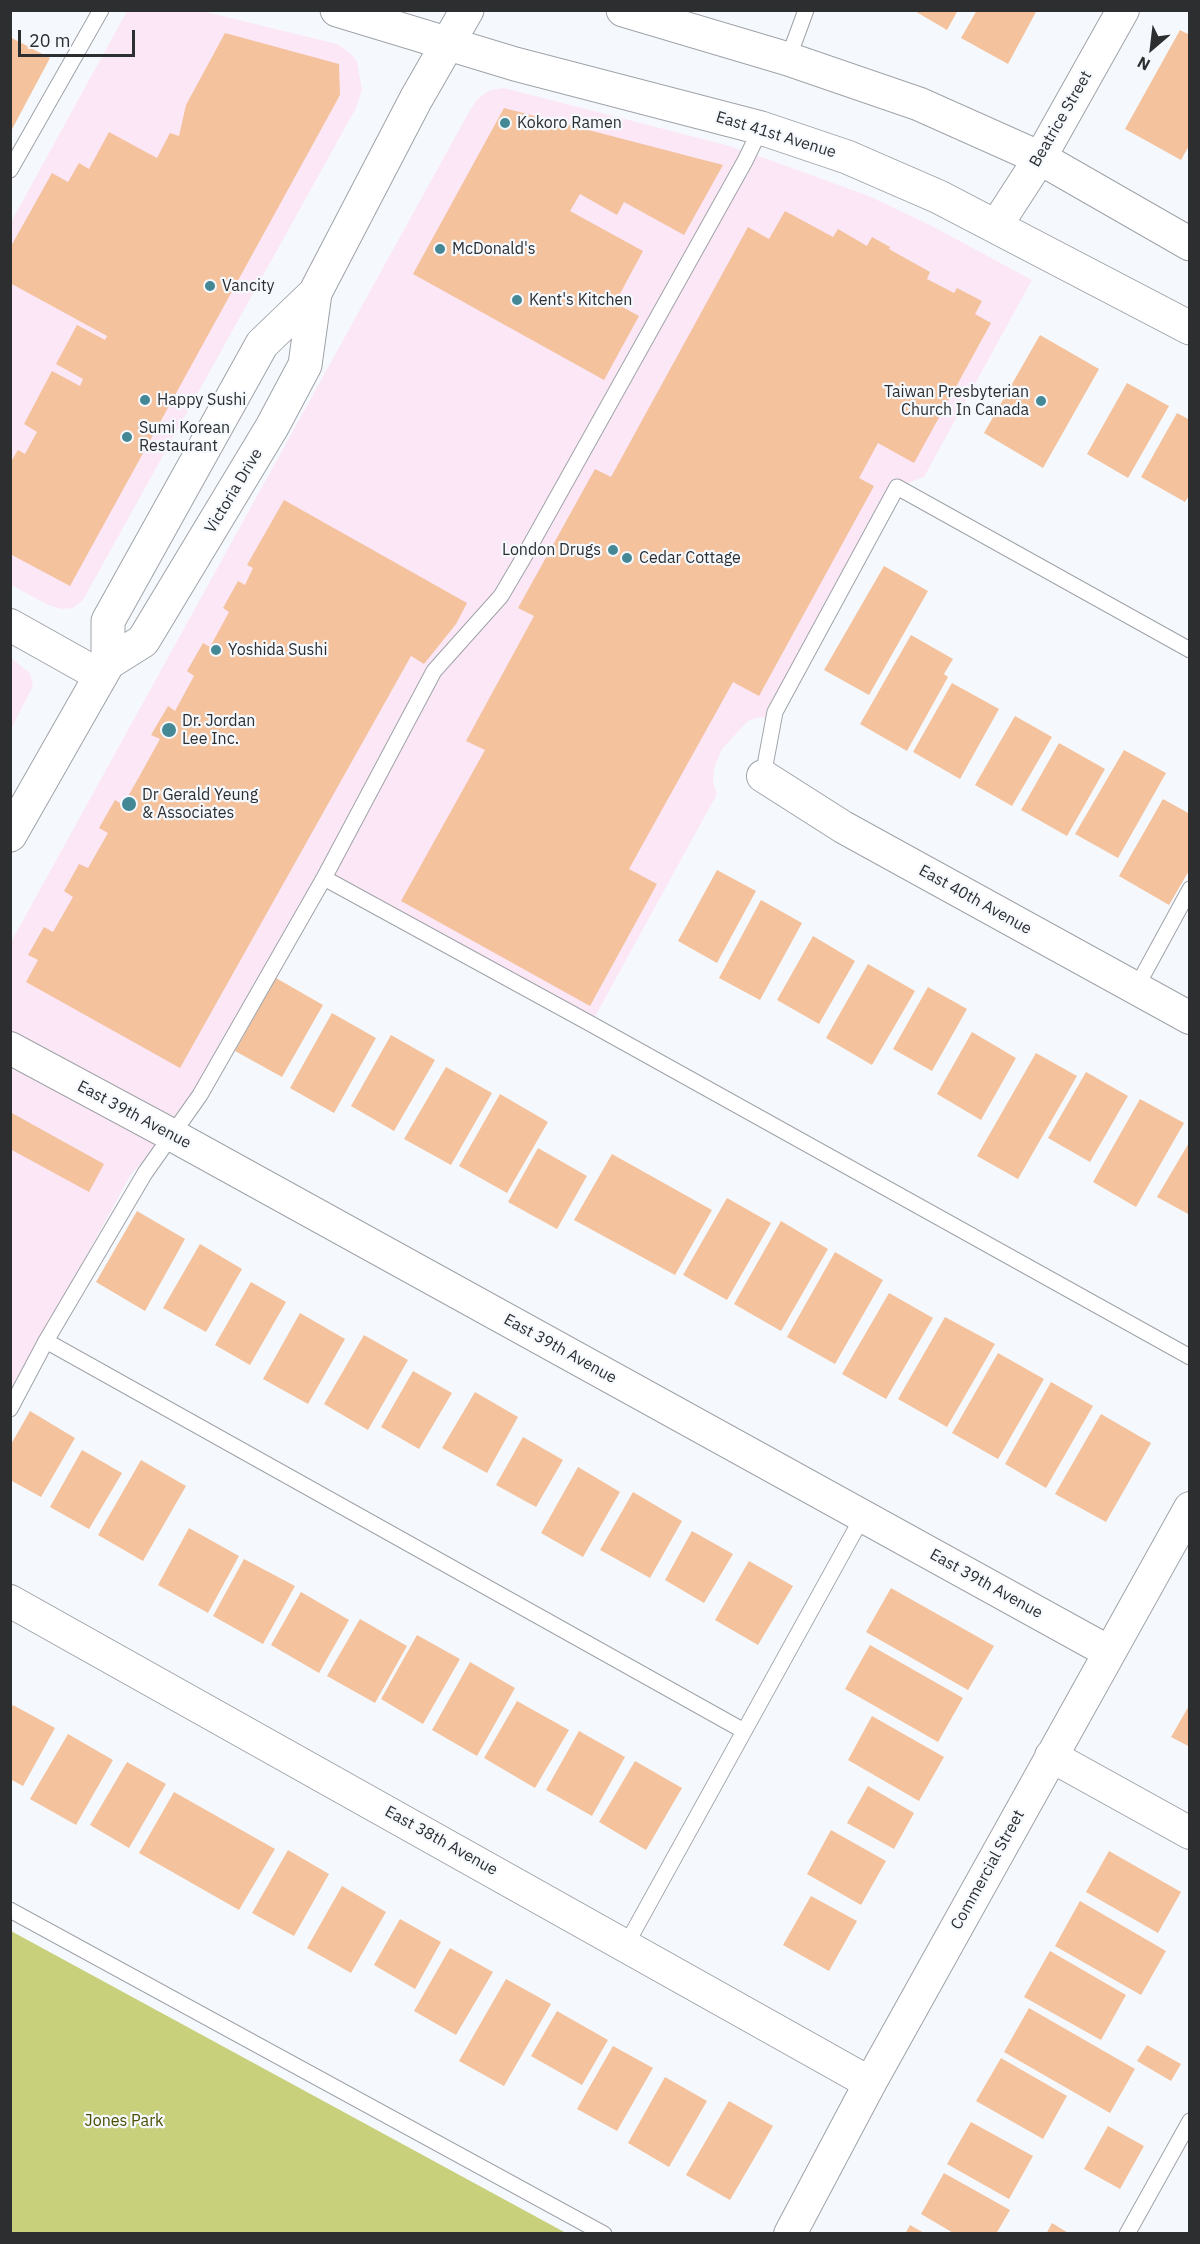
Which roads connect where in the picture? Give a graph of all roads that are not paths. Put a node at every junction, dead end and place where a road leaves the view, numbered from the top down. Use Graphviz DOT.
graph roads {
  1 [pos="101,10"];
  2 [pos="337,10"];
  3 [pos="467,10"];
  4 [pos="623,10"];
  5 [pos="806,10"];
  6 [pos="1123,10"];
  7 [pos="448,44"];
  8 [pos="788,59"];
  9 [pos="760,128"];
  10 [pos="1040,158"];
  11 [pos="10,171"];
  12 [pos="996,226"];
  13 [pos="1190,244"];
  14 [pos="315,292"];
  15 [pos="1190,328"];
  16 [pos="10,625"];
  17 [pos="1190,650"];
  18 [pos="105,670"];
  19 [pos="763,776"];
  20 [pos="10,835"];
  21 [pos="324,878"];
  22 [pos="1190,889"];
  23 [pos="1136,988"];
  24 [pos="1190,1018"];
  25 [pos="10,1048"];
  26 [pos="172,1134"];
  27 [pos="45,1341"];
  28 [pos="1190,1357"];
  29 [pos="10,1409"];
  30 [pos="1190,1508"];
  31 [pos="863,1516"];
  32 [pos="10,1601"];
  33 [pos="1109,1652"];
  34 [pos="744,1731"];
  35 [pos="1051,1756"];
  36 [pos="1190,1833"];
  37 [pos="10,1910"];
  38 [pos="626,1944"];
  39 [pos="870,2083"];
  40 [pos="1190,2121"];
  41 [pos="604,2234"];
  42 [pos="790,2234"];
  43 [pos="1127,2234"];
  1 -- 11 [label="lane"];
  2 -- 7 [label="main road, East 41st Avenue"];
  3 -- 7 [label="main road, Victoria Drive"];
  4 -- 8 [label="main road"];
  5 -- 8 [label="lane"];
  6 -- 10 [label="street, Beatrice Street"];
  7 -- 9 [label="main road, East 41st Avenue"];
  7 -- 14 [label="main road, Victoria Drive"];
  8 -- 10 [label="main road"];
  9 -- 12 [label="main road, East 41st Avenue"];
  9 -- 21 [label="lane"];
  10 -- 12 [label="street, Beatrice Street"];
  10 -- 13 [label="main road"];
  12 -- 15 [label="main road, East 41st Avenue"];
  14 -- 18 [label="main road, Victoria Drive"];
  14 -- 18 [label="main road, Victoria Drive"];
  16 -- 18 [label="street"];
  17 -- 19 [label="lane"];
  18 -- 20 [label="main road, Victoria Drive"];
  19 -- 23 [label="street, East 40th Avenue"];
  21 -- 26 [label="lane"];
  21 -- 28 [label="lane"];
  22 -- 23 [label="lane"];
  23 -- 24 [label="street, East 40th Avenue"];
  25 -- 26 [label="street, East 39th Avenue"];
  26 -- 27 [label="lane"];
  26 -- 31 [label="street, East 39th Avenue"];
  27 -- 29 [label="lane"];
  27 -- 34 [label="lane"];
  30 -- 33 [label="street, Commercial Street"];
  31 -- 33 [label="street, East 39th Avenue"];
  31 -- 34 [label="lane"];
  32 -- 38 [label="street, East 38th Avenue"];
  33 -- 35 [label="street, Commercial Street"];
  34 -- 38 [label="lane"];
  35 -- 36 [label="street"];
  35 -- 39 [label="street, Commercial Street"];
  37 -- 41 [label="lane"];
  38 -- 39 [label="street, East 38th Avenue"];
  39 -- 42 [label="street, Commercial Street"];
  40 -- 43 [label="lane"];
}
